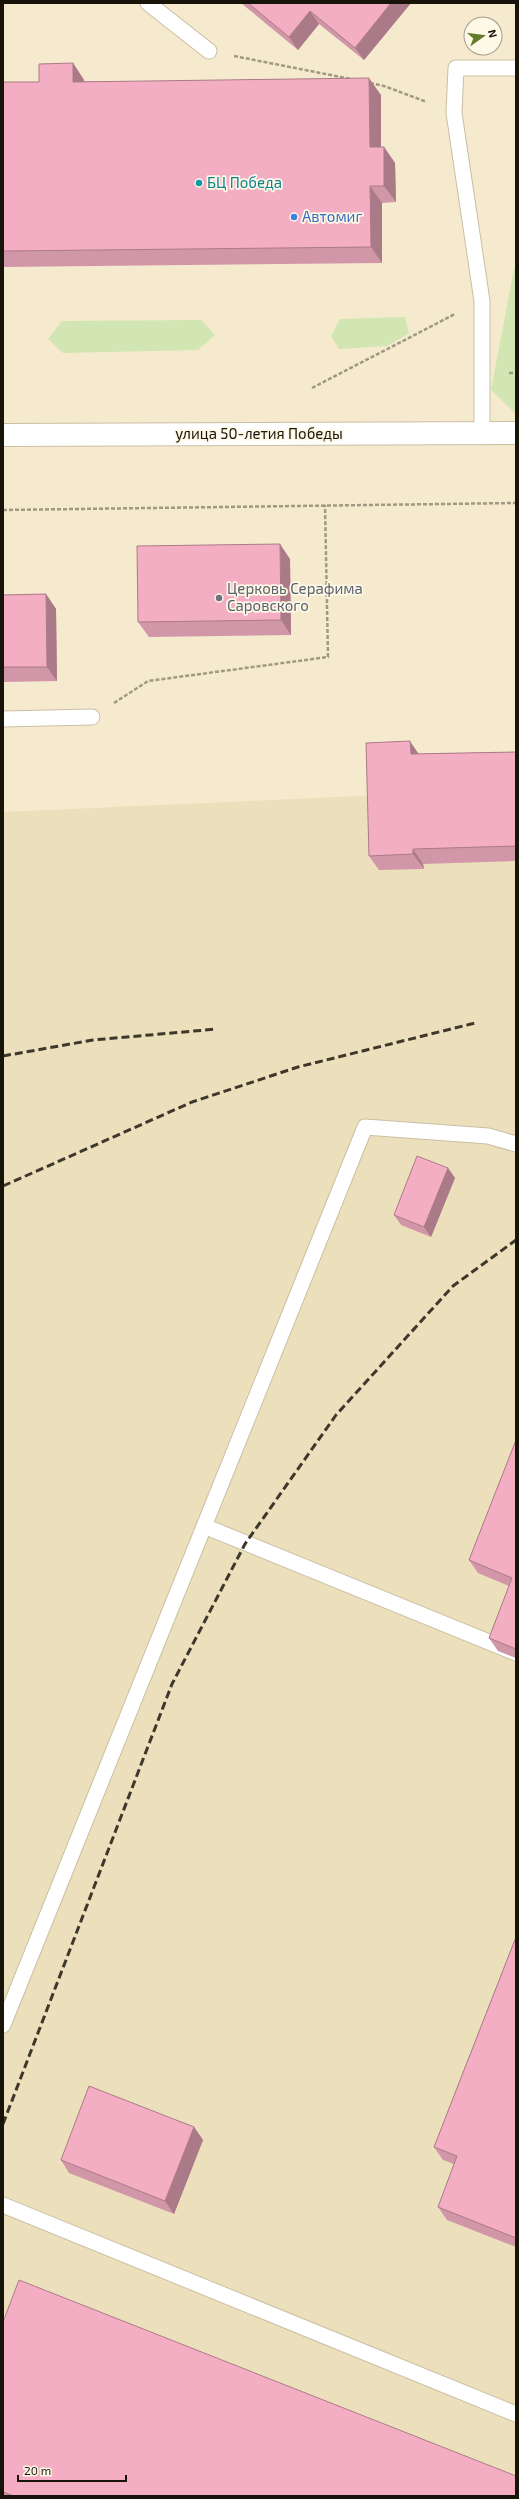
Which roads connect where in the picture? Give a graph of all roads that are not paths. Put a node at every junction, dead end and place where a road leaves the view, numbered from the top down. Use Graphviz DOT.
graph roads {
  1 [pos="148,3"];
  2 [pos="209,51"];
  3 [pos="516,68"];
  4 [pos="482,433"];
  5 [pos="516,433"];
  6 [pos="3,436"];
  7 [pos="92,717"];
  8 [pos="3,719"];
  9 [pos="516,1144"];
  10 [pos="204,1526"];
  11 [pos="516,1653"];
  12 [pos="3,2025"];
  13 [pos="3,2205"];
  14 [pos="516,2414"];
  1 -- 2 [label="lane"];
  3 -- 4 [label="lane"];
  4 -- 5 [label="street, улица 50-летия Победы"];
  4 -- 6 [label="street, улица 50-летия Победы"];
  7 -- 8 [label="lane"];
  9 -- 10 [label="lane"];
  10 -- 11 [label="lane"];
  10 -- 12 [label="lane"];
  13 -- 14 [label="lane"];
}
